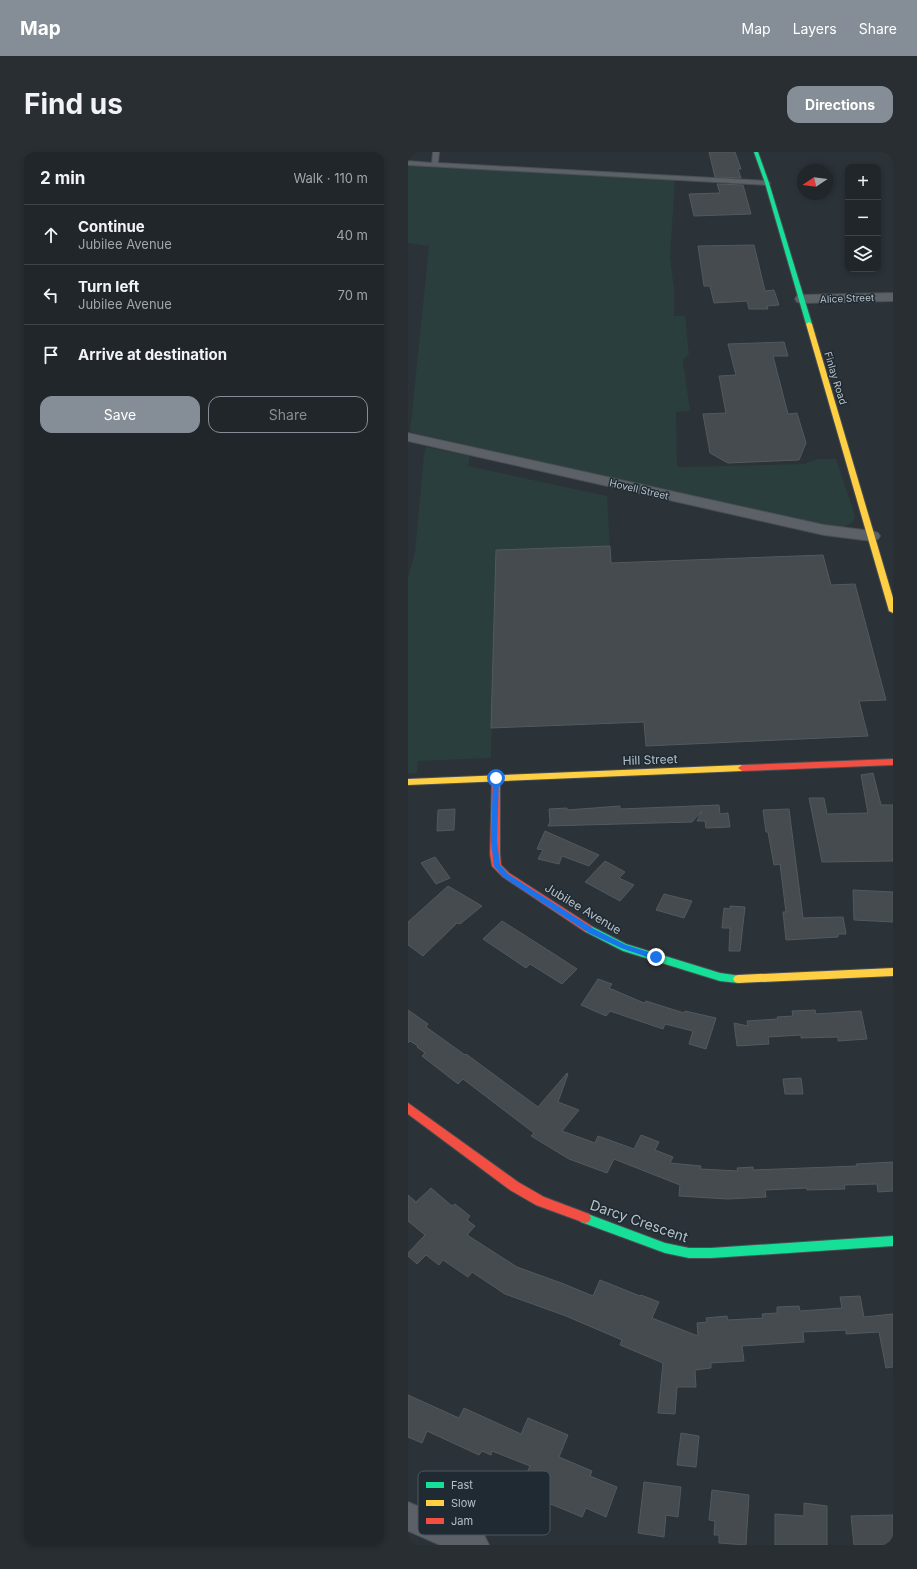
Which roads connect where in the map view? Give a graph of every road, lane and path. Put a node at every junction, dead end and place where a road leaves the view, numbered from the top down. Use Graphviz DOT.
graph roads {
  1 [pos="436,152"];
  2 [pos="756,152"];
  3 [pos="408,163"];
  4 [pos="435,164"];
  5 [pos="767,183"];
  6 [pos="893,297"];
  7 [pos="801,299"];
  8 [pos="408,437"];
  9 [pos="872,536"];
  10 [pos="893,611"];
  11 [pos="893,762"];
  12 [pos="496,778"];
  13 [pos="408,782"];
  14 [pos="893,972"];
  15 [pos="408,1108"];
  16 [pos="893,1241"];
  17 [pos="408,1516"];
  18 [pos="418,1520"];
  19 [pos="451,1535"];
  20 [pos="474,1545"];
  1 -- 4 [label="lane"];
  2 -- 5 [label="street, Finlay Road"];
  3 -- 4 [label="lane"];
  4 -- 5 [label="lane"];
  5 -- 7 [label="street, Finlay Road"];
  6 -- 7 [label="street, Alice Street"];
  7 -- 9 [label="street, Finlay Road"];
  8 -- 9 [label="street, Hovell Street"];
  9 -- 10 [label="street, Finlay Road"];
  11 -- 12 [label="street, Hill Street"];
  12 -- 13 [label="street, Hill Street"];
  12 -- 14 [label="street, Jubilee Avenue"];
  15 -- 16 [label="street, Darcy Crescent"];
  17 -- 18 [label="street"];
  19 -- 20 [label="street"];
}
